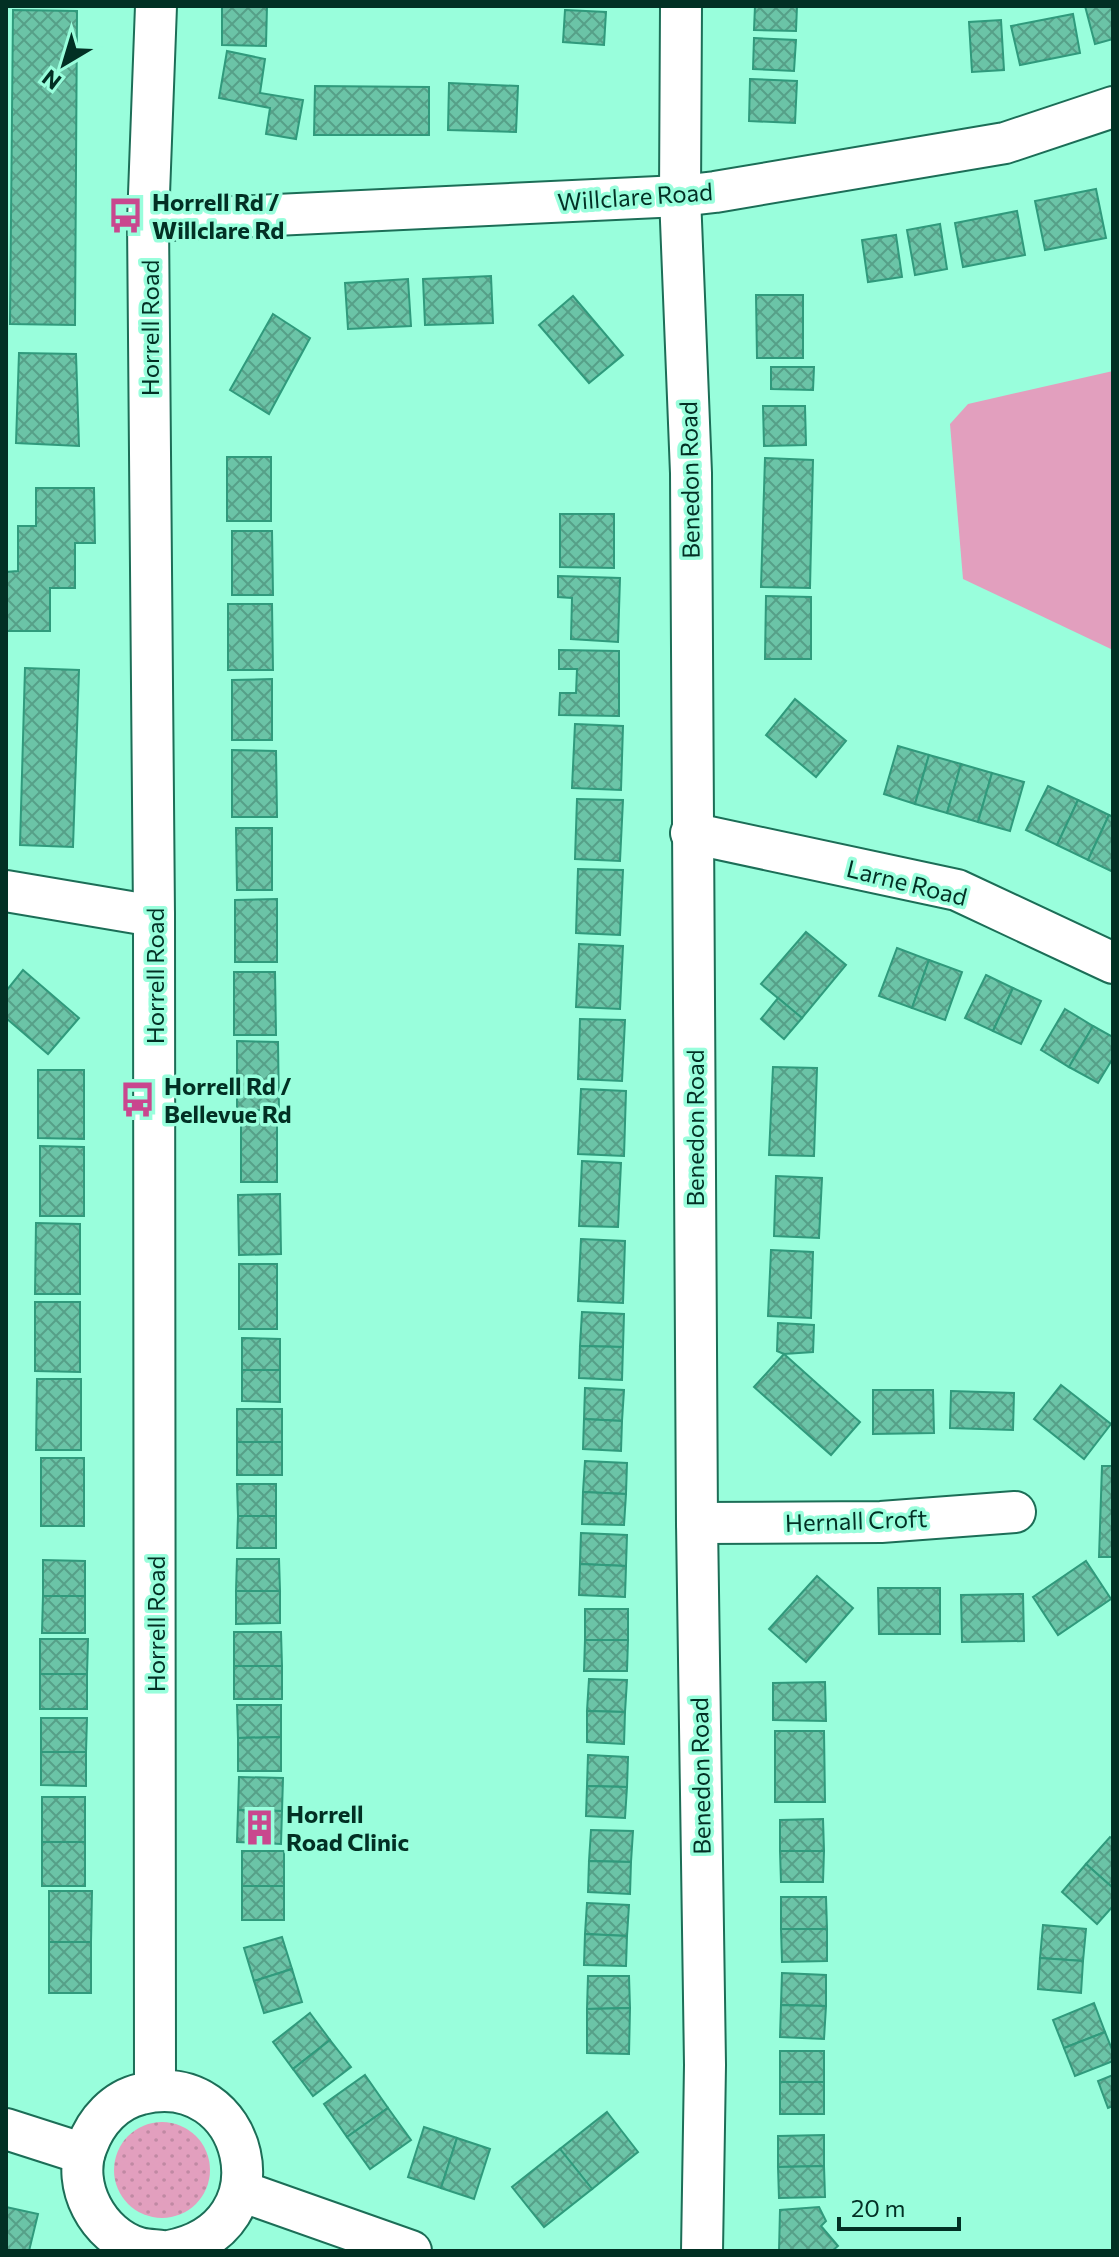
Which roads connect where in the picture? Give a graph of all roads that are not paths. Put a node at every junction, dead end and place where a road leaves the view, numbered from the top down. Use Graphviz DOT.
graph roads {
  1 [pos="156,6"];
  2 [pos="681,6"];
  3 [pos="1113,107"];
  4 [pos="680,196"];
  5 [pos="148,221"];
  6 [pos="691,833"];
  7 [pos="6,891"];
  8 [pos="154,916"];
  9 [pos="1113,963"];
  10 [pos="1015,1512"];
  11 [pos="697,1523"];
  12 [pos="155,2090"];
  13 [pos="6,2129"];
  14 [pos="84,2154"];
  15 [pos="241,2191"];
  16 [pos="166,2251"];
  17 [pos="411,2251"];
  18 [pos="702,2251"];
  1 -- 5 [label="street, Horrell Road"];
  2 -- 4 [label="street, Benedon Road"];
  3 -- 4 [label="street, Willclare Road"];
  4 -- 5 [label="street, Willclare Road"];
  4 -- 6 [label="street, Benedon Road"];
  5 -- 8 [label="street, Horrell Road"];
  6 -- 9 [label="street, Larne Road"];
  6 -- 11 [label="street, Benedon Road"];
  7 -- 8 [label="street"];
  8 -- 12 [label="street, Horrell Road"];
  10 -- 11 [label="street, Hernall Croft"];
  11 -- 18 [label="street, Benedon Road"];
  12 -- 14 [label="street"];
  12 -- 15 [label="street"];
  13 -- 14 [label="street"];
  14 -- 16 [label="street"];
  15 -- 16 [label="street"];
  15 -- 17 [label="street"];
}
